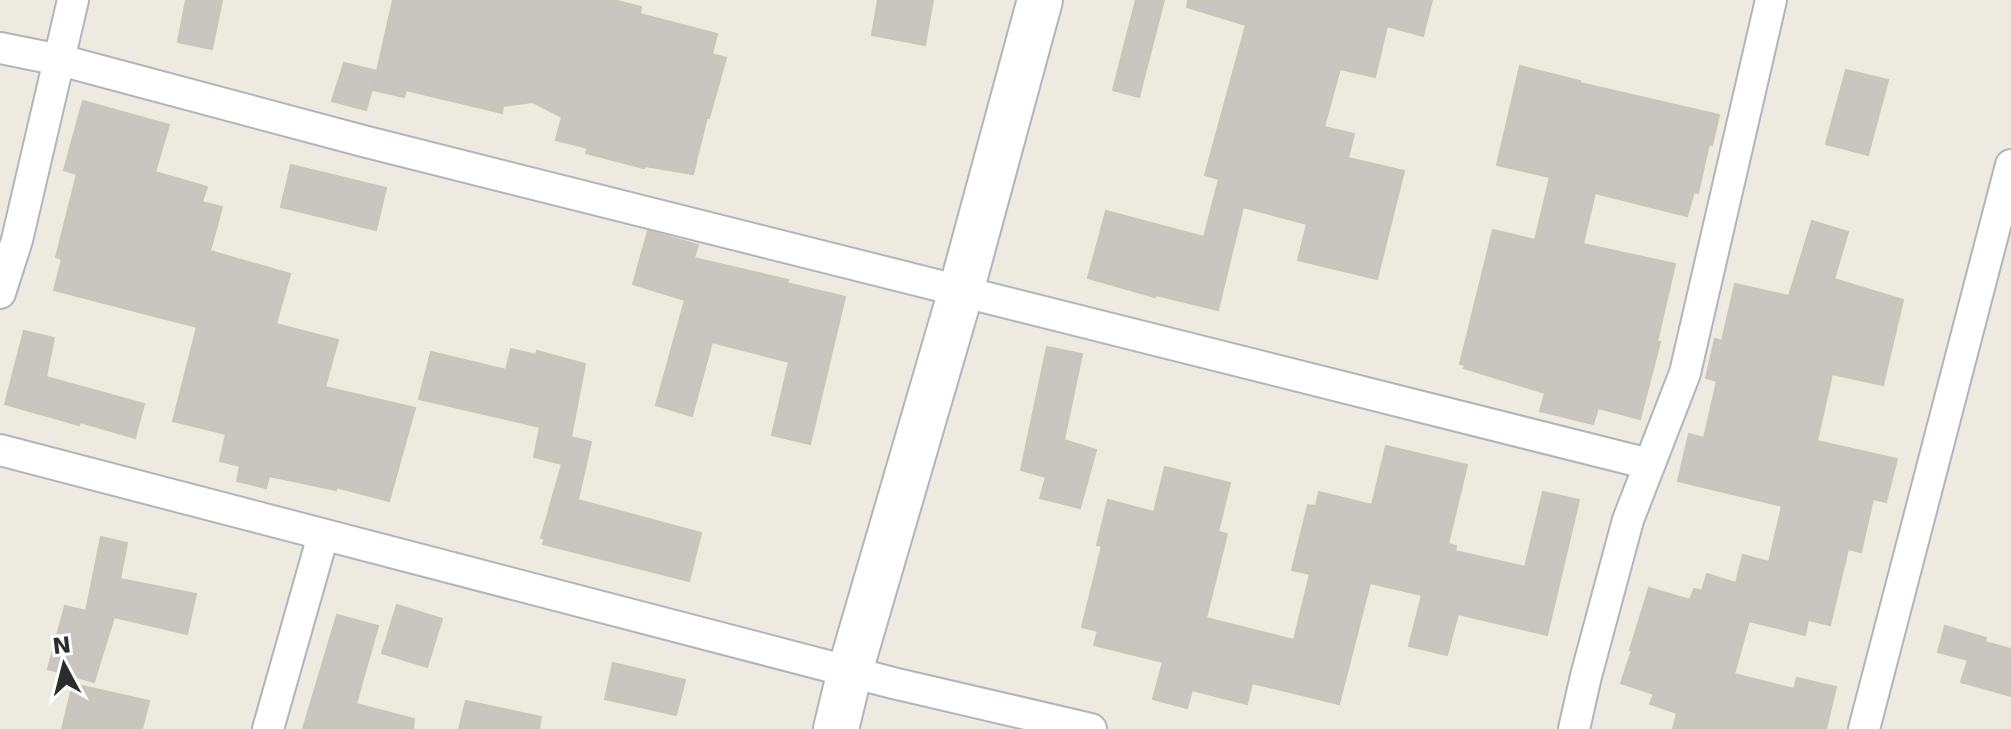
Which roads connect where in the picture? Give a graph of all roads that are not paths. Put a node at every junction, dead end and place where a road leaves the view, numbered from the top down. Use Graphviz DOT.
graph roads {
  1 [pos="73,0"];
  2 [pos="1040,0"];
  3 [pos="1771,0"];
  4 [pos="0,48"];
  5 [pos="60,60"];
  6 [pos="2011,165"];
  7 [pos="961,291"];
  8 [pos="0,293"];
  9 [pos="0,450"];
  10 [pos="1649,464"];
  11 [pos="322,539"];
  12 [pos="850,671"];
  13 [pos="268,729"];
  14 [pos="836,729"];
  15 [pos="1091,729"];
  16 [pos="1574,729"];
  17 [pos="1864,729"];
  1 -- 5 [label="street"];
  2 -- 7 [label="street"];
  3 -- 10 [label="street"];
  4 -- 5 [label="street"];
  5 -- 7 [label="street"];
  5 -- 8 [label="street"];
  6 -- 17 [label="street"];
  7 -- 10 [label="street"];
  7 -- 12 [label="street"];
  9 -- 12 [label="street"];
  10 -- 16 [label="street"];
  11 -- 13 [label="street"];
  12 -- 14 [label="street"];
  12 -- 15 [label="street"];
}
